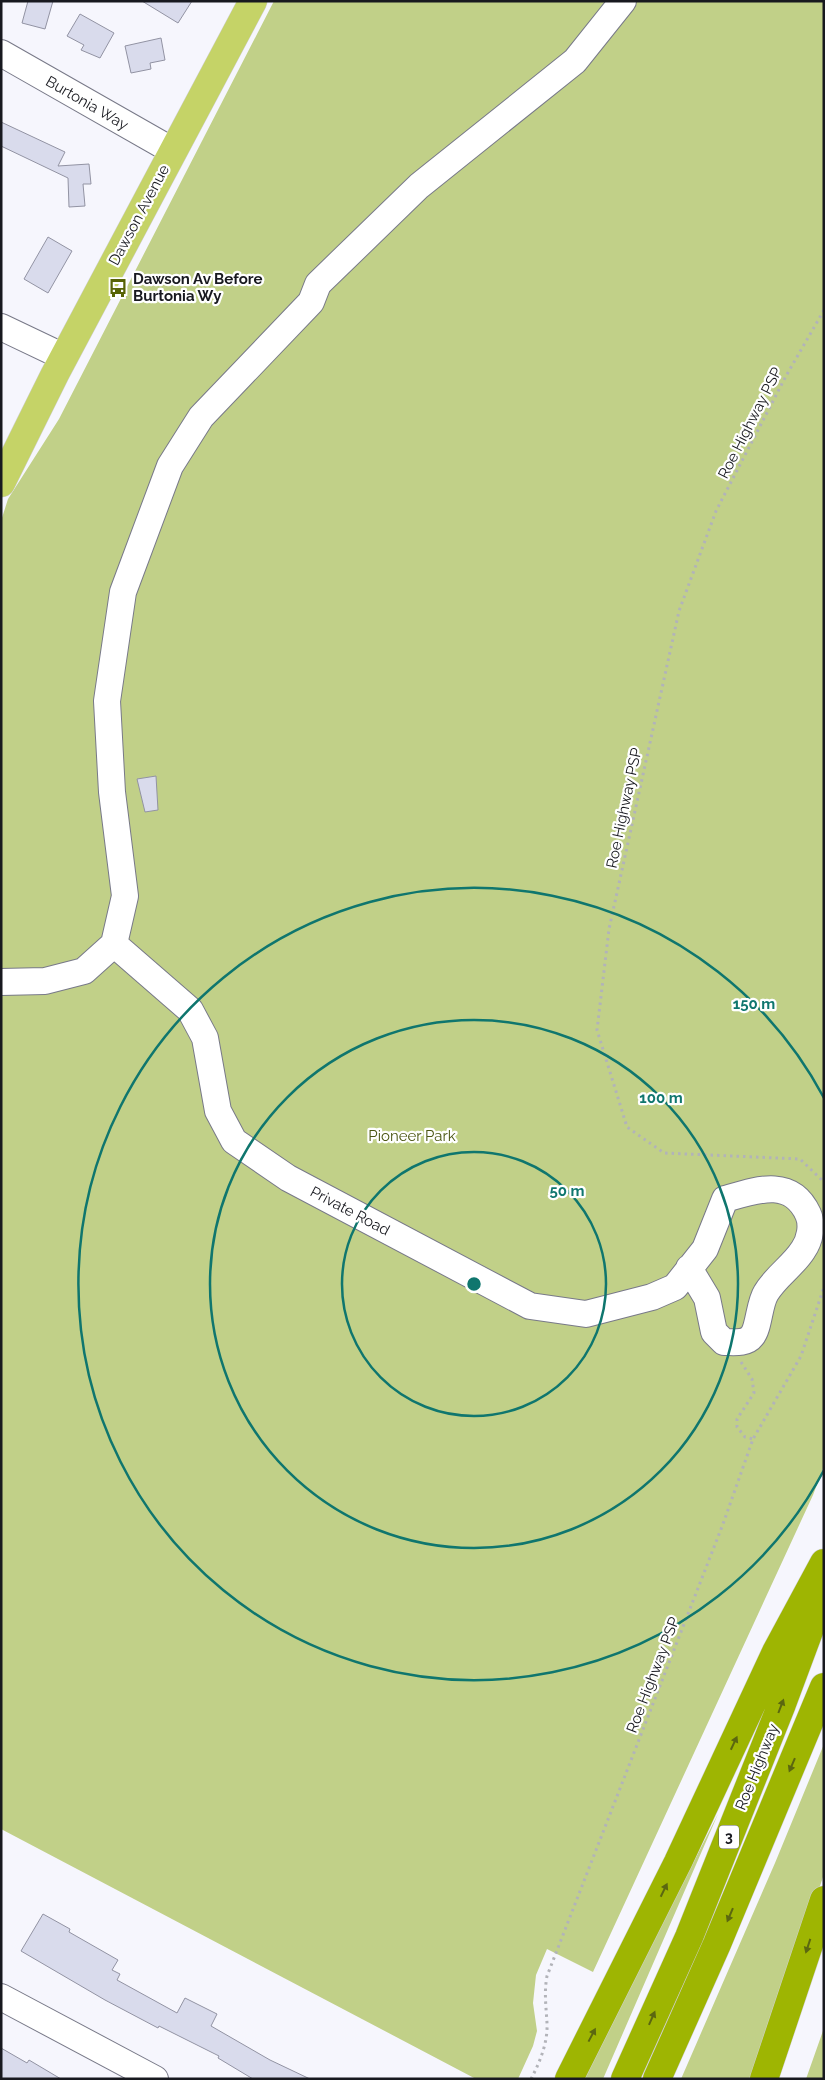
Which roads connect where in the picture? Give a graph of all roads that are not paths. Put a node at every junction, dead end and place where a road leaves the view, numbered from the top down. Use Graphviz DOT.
graph roads {
  1 [pos="253,1"];
  2 [pos="623,1"];
  3 [pos="1,53"];
  4 [pos="173,151"];
  5 [pos="1,327"];
  6 [pos="1,344"];
  7 [pos="59,366"];
  8 [pos="1,483"];
  9 [pos="114,944"];
  10 [pos="1,982"];
  11 [pos="690,1268"];
  12 [pos="824,1563"];
  13 [pos="824,1591"];
  14 [pos="824,1687"];
  15 [pos="824,1900"];
  16 [pos="1,1997"];
  17 [pos="155,2079"];
  18 [pos="569,2079"];
  19 [pos="626,2079"];
  20 [pos="658,2079"];
  21 [pos="764,2079"];
  1 -- 4 [label="main road, Dawson Avenue"];
  2 -- 9 [label="street"];
  3 -- 4 [label="street, Burtonia Way"];
  4 -- 7 [label="main road, Dawson Avenue"];
  5 -- 7 [label="street"];
  6 -- 7 [label="street"];
  7 -- 8 [label="main road, Dawson Avenue"];
  9 -- 10 [label="street"];
  9 -- 11 [label="street, Private Road"];
  11 -- 11 [label="street, Private Road"];
  18 -- 12 [label="highway, one-way"];
  19 -- 13 [label="highway, Roe Highway / 3, one-way"];
  14 -- 20 [label="highway, Roe Highway / 3, one-way"];
  15 -- 21 [label="highway, one-way"];
  16 -- 17 [label="street"];
}
